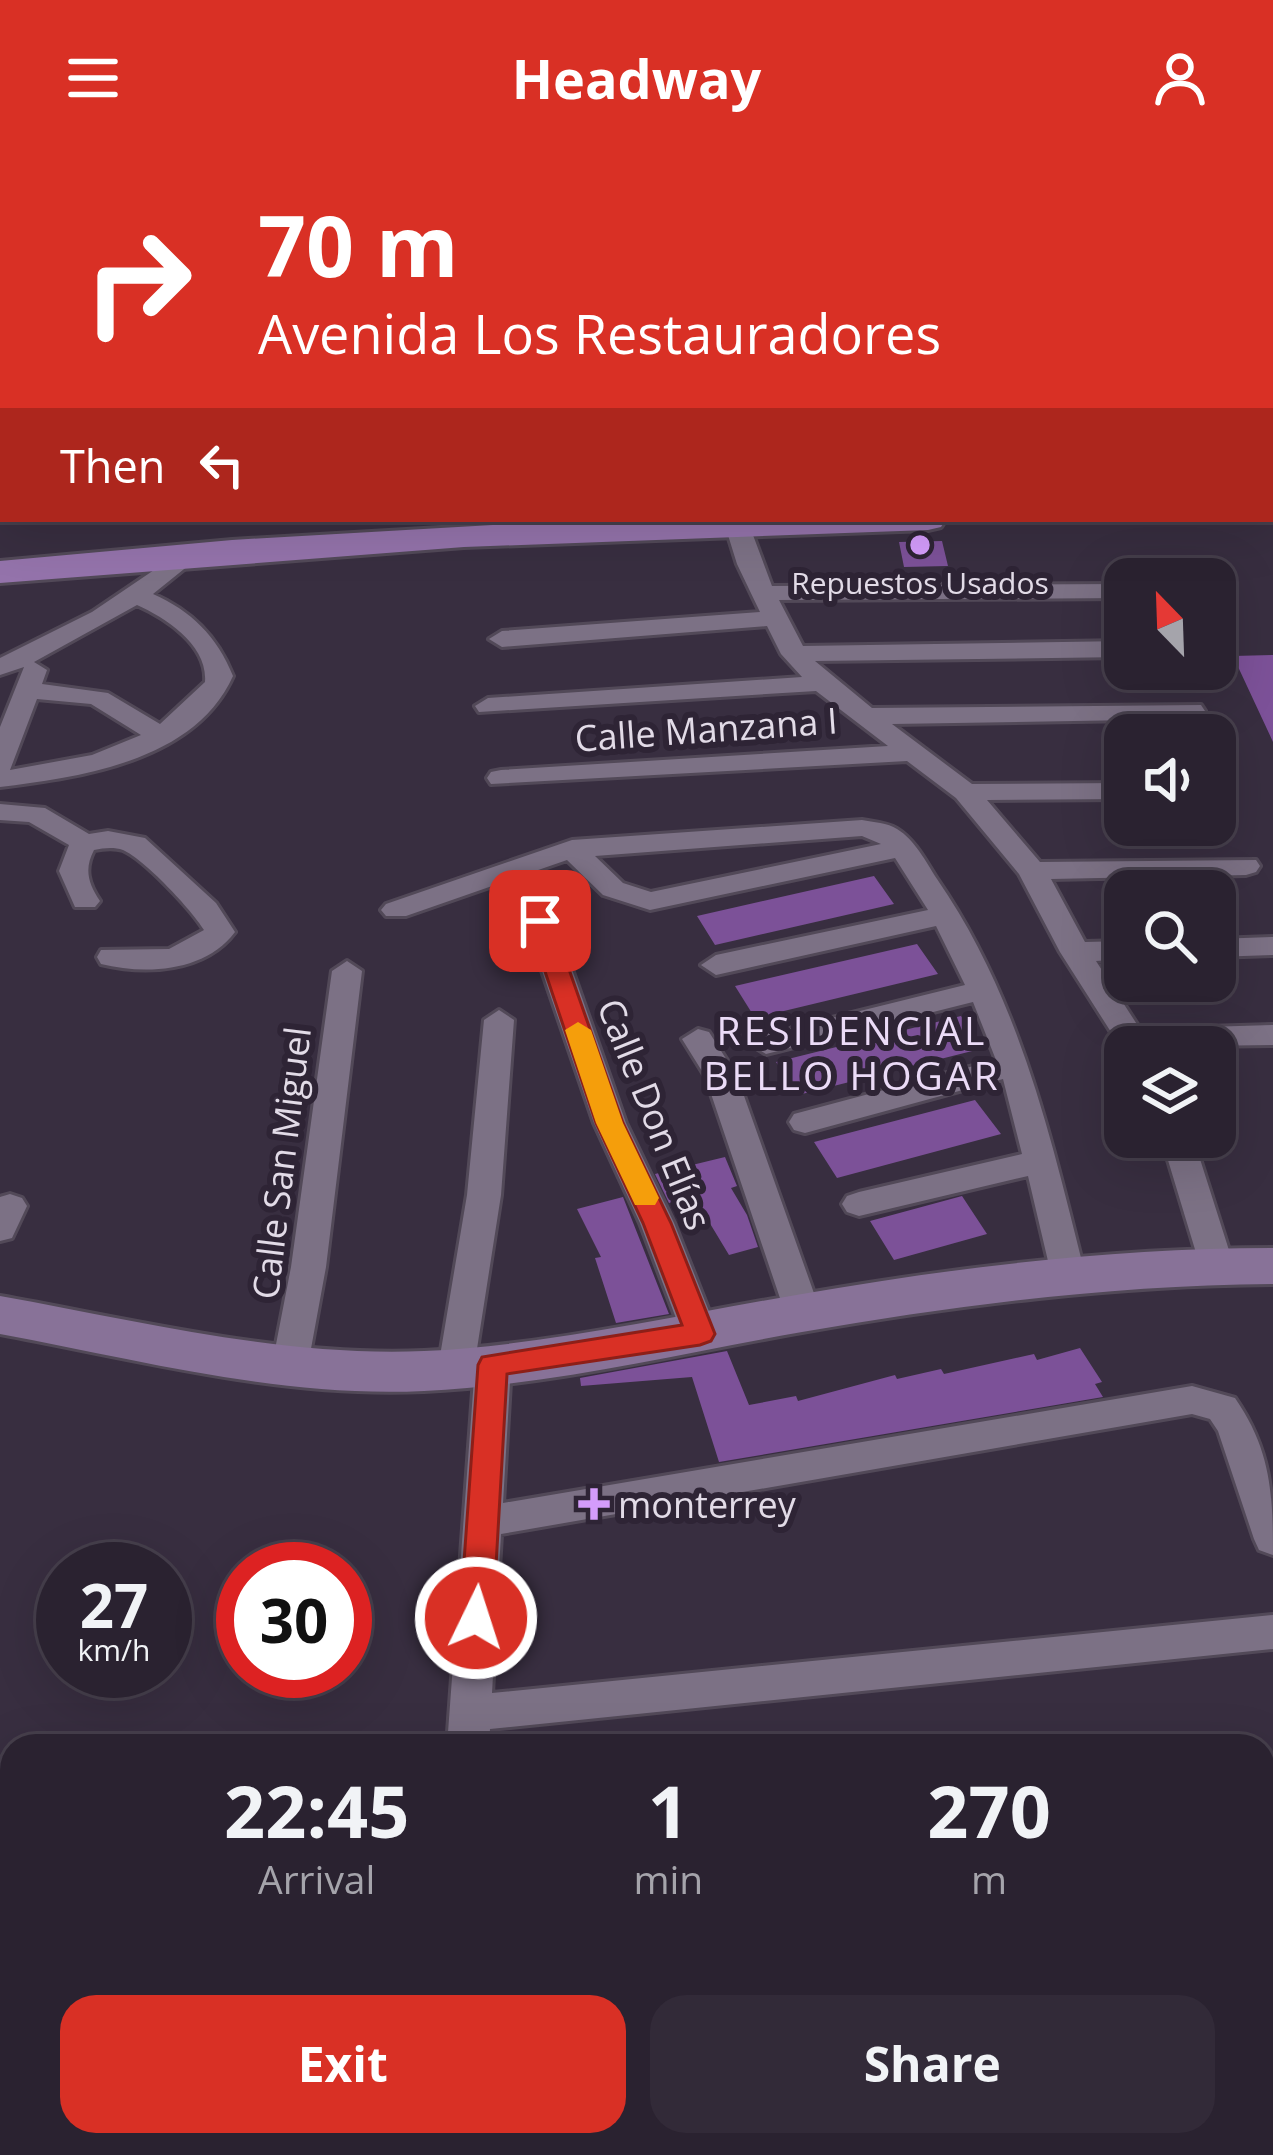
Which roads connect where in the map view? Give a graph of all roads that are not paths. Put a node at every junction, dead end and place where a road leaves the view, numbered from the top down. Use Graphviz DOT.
graph roads {
  1 [pos="356,522"];
  2 [pos="672,522"];
  3 [pos="736,522"];
  4 [pos="478,525"];
  5 [pos="191,552"];
  6 [pos="0,553"];
  7 [pos="0,572"];
  8 [pos="1104,592"];
  9 [pos="138,596"];
  10 [pos="768,606"];
  11 [pos="502,639"];
  12 [pos="1104,649"];
  13 [pos="38,652"];
  14 [pos="794,654"];
  15 [pos="0,667"];
  16 [pos="822,683"];
  17 [pos="27,691"];
  18 [pos="488,706"];
  19 [pos="1192,711"];
  20 [pos="870,716"];
  21 [pos="159,737"];
  22 [pos="915,752"];
  23 [pos="0,764"];
  24 [pos="502,778"];
  25 [pos="0,779"];
  26 [pos="1104,791"];
  27 [pos="966,793"];
  28 [pos="0,812"];
  29 [pos="894,841"];
  30 [pos="85,843"];
  31 [pos="572,849"];
  32 [pos="1246,866"];
  33 [pos="1032,871"];
  34 [pos="85,901"];
  35 [pos="396,910"];
  36 [pos="947,915"];
  37 [pos="540,921"];
  38 [pos="1272,946"];
  39 [pos="1236,947"];
  40 [pos="1104,951"];
  41 [pos="1075,952"];
  42 [pos="112,957"];
  43 [pos="716,965"];
  44 [pos="347,971"];
  45 [pos="983,990"];
  46 [pos="499,1020"];
  47 [pos="1122,1026"];
  48 [pos="1273,1036"];
  49 [pos="1236,1038"];
  50 [pos="698,1039"];
  51 [pos="766,1044"];
  52 [pos="1016,1065"];
  53 [pos="805,1122"];
  54 [pos="1184,1158"];
  55 [pos="1041,1161"];
  56 [pos="859,1204"];
  57 [pos="1273,1265"];
  58 [pos="1216,1266"];
  59 [pos="1069,1278"];
  60 [pos="803,1313"];
  61 [pos="0,1315"];
  62 [pos="700,1334"];
  63 [pos="290,1366"];
  64 [pos="474,1366"];
  65 [pos="483,1522"];
  66 [pos="1273,1539"];
  67 [pos="1273,1632"];
  68 [pos="469,1730"];
  1 -- 6 [label="main road"];
  2 -- 4 [label="main road"];
  3 -- 10 [label="street"];
  4 -- 5 [label="main road"];
  5 -- 7 [label="main road"];
  5 -- 9 [label="street"];
  8 -- 10 [label="street"];
  9 -- 13 [label="street"];
  9 -- 21 [label="street"];
  10 -- 11 [label="street"];
  10 -- 14 [label="street"];
  12 -- 14 [label="street"];
  13 -- 15 [label="street"];
  13 -- 17 [label="street"];
  14 -- 16 [label="street"];
  16 -- 18 [label="street"];
  16 -- 20 [label="street"];
  17 -- 21 [label="street"];
  17 -- 23 [label="street"];
  19 -- 20 [label="street"];
  20 -- 22 [label="street"];
  21 -- 25 [label="street"];
  22 -- 24 [label="street, Calle Manzana I"];
  22 -- 27 [label="street"];
  26 -- 27 [label="street"];
  27 -- 33 [label="street"];
  28 -- 30 [label="street"];
  29 -- 31 [label="street"];
  29 -- 31 [label="street"];
  29 -- 36 [label="street"];
  30 -- 34 [label="street"];
  30 -- 42 [label="street"];
  31 -- 35 [label="street"];
  32 -- 33 [label="street"];
  33 -- 41 [label="street"];
  36 -- 43 [label="street"];
  36 -- 45 [label="street"];
  37 -- 62 [label="street, Calle Don Elías"];
  38 -- 39 [label="street"];
  40 -- 41 [label="street"];
  41 -- 47 [label="street"];
  44 -- 63 [label="street, Calle San Miguel"];
  45 -- 51 [label="street"];
  45 -- 52 [label="street"];
  46 -- 64 [label="street"];
  48 -- 49 [label="street"];
  50 -- 60 [label="street"];
  52 -- 53 [label="street"];
  52 -- 55 [label="street"];
  54 -- 58 [label="street"];
  55 -- 56 [label="street"];
  55 -- 59 [label="street"];
  57 -- 58 [label="street"];
  58 -- 59 [label="street"];
  59 -- 60 [label="street"];
  60 -- 62 [label="street"];
  61 -- 63 [label="street"];
  62 -- 64 [label="street"];
  63 -- 64 [label="street"];
  64 -- 65 [label="street"];
  65 -- 66 [label="street"];
  65 -- 68 [label="street"];
  67 -- 68 [label="street"];
}
